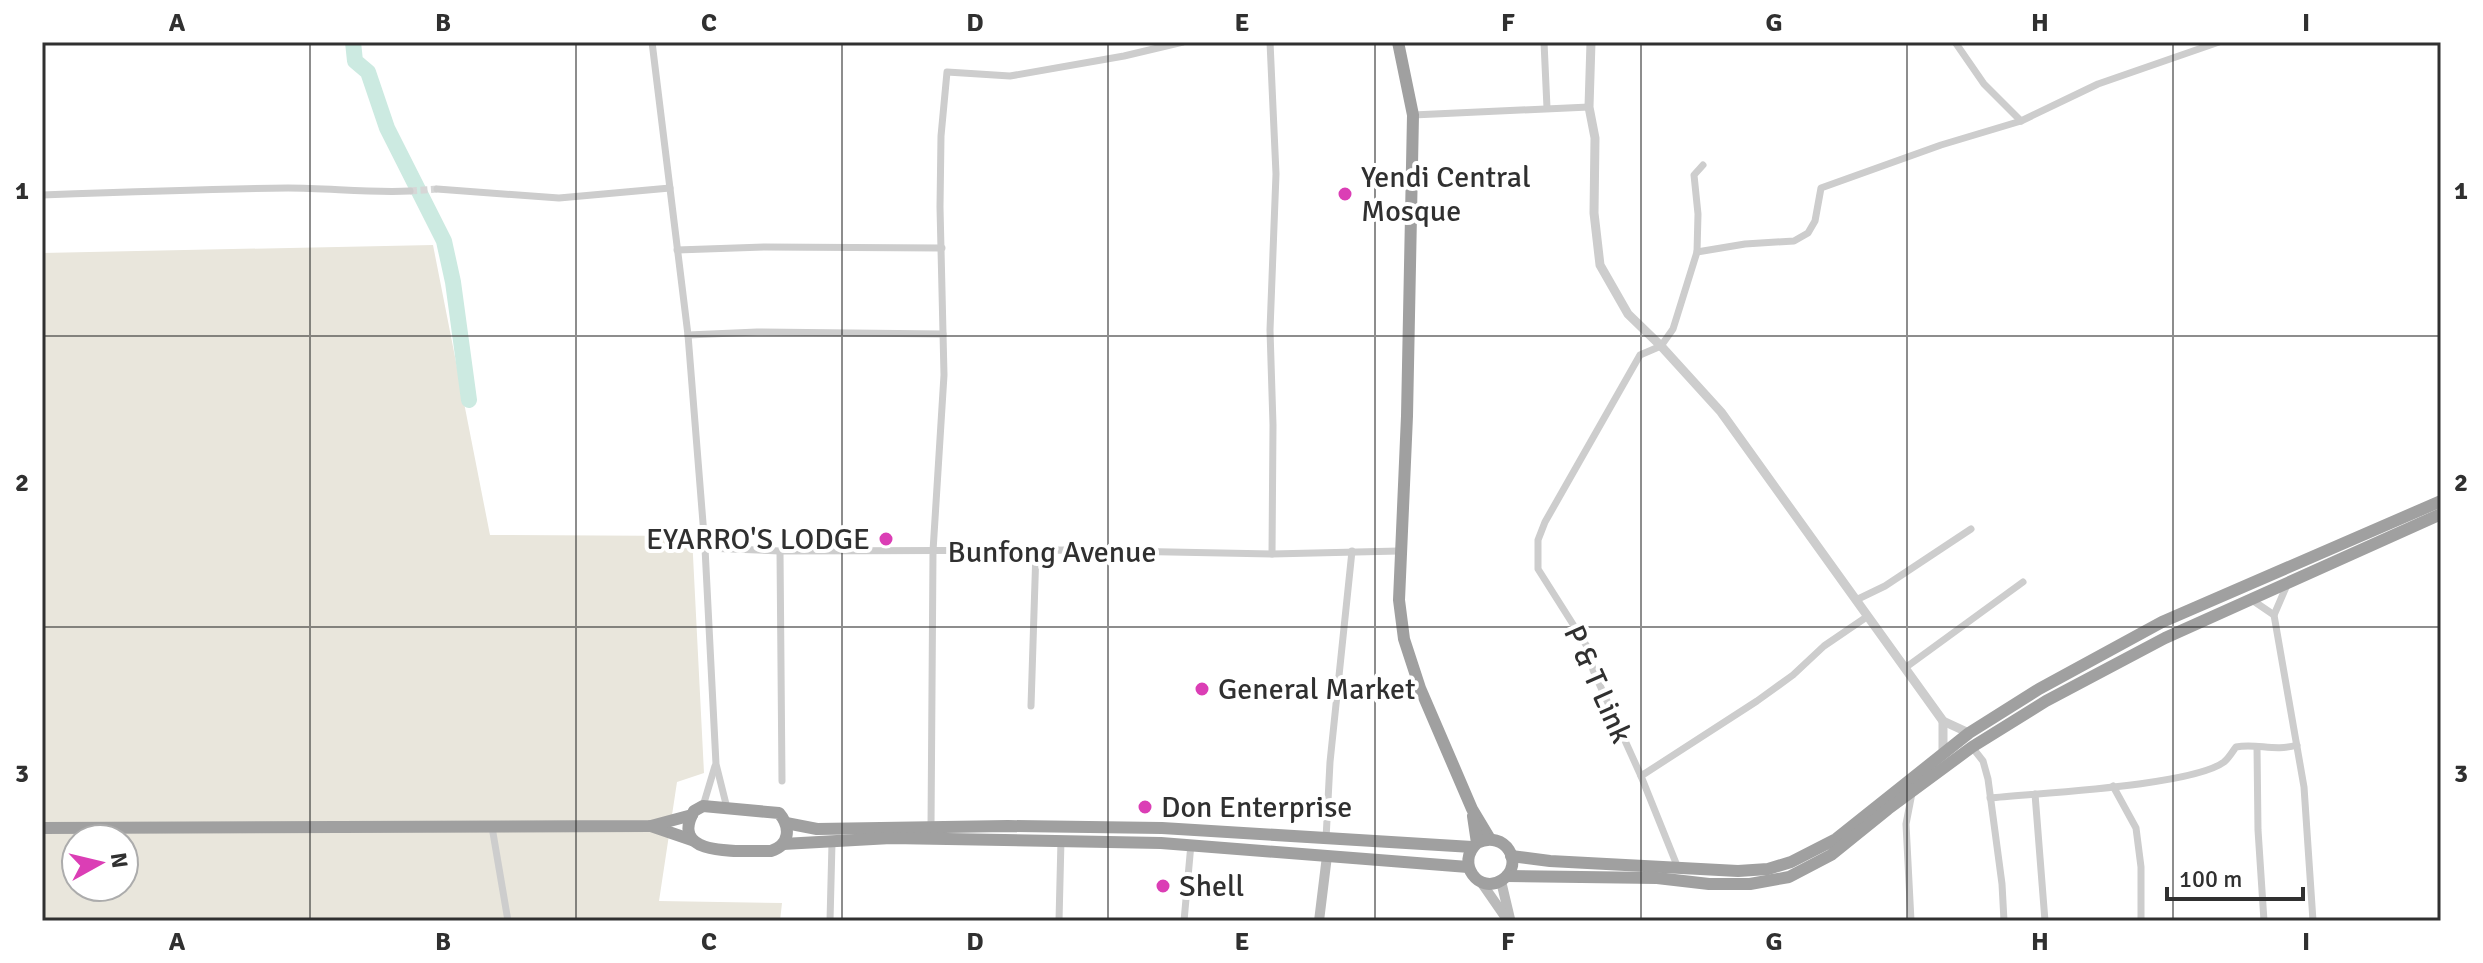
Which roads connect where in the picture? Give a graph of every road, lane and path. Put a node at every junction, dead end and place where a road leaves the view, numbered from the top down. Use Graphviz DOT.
graph roads {
  1 [pos="652,42"];
  2 [pos="1183,42"];
  3 [pos="1270,42"];
  4 [pos="1398,42"];
  5 [pos="1544,42"];
  6 [pos="1591,42"];
  7 [pos="1955,42"];
  8 [pos="2219,42"];
  9 [pos="1589,107"];
  10 [pos="1547,108"];
  11 [pos="1413,115"];
  12 [pos="2021,121"];
  13 [pos="1703,165"];
  14 [pos="670,188"];
  15 [pos="437,189"];
  16 [pos="410,191"];
  17 [pos="42,195"];
  18 [pos="942,248"];
  19 [pos="677,250"];
  20 [pos="1697,252"];
  21 [pos="943,334"];
  22 [pos="688,335"];
  23 [pos="1661,346"];
  24 [pos="2441,501"];
  25 [pos="2441,514"];
  26 [pos="1971,529"];
  27 [pos="705,548"];
  28 [pos="1036,550"];
  29 [pos="780,551"];
  30 [pos="933,551"];
  31 [pos="1352,551"];
  32 [pos="1399,551"];
  33 [pos="1272,554"];
  34 [pos="2023,582"];
  35 [pos="2288,584"];
  36 [pos="1856,600"];
  37 [pos="2252,600"];
  38 [pos="2274,615"];
  39 [pos="1868,616"];
  40 [pos="1905,668"];
  41 [pos="1031,706"];
  42 [pos="1943,721"];
  43 [pos="1969,739"];
  44 [pos="2297,745"];
  45 [pos="2257,747"];
  46 [pos="1943,751"];
  47 [pos="716,764"];
  48 [pos="1641,776"];
  49 [pos="782,781"];
  50 [pos="2113,786"];
  51 [pos="1912,793"];
  52 [pos="2035,794"];
  53 [pos="1990,798"];
  54 [pos="703,806"];
  55 [pos="727,808"];
  56 [pos="692,815"];
  57 [pos="786,823"];
  58 [pos="651,826"];
  59 [pos="492,827"];
  60 [pos="931,827"];
  61 [pos="42,828"];
  62 [pos="1326,839"];
  63 [pos="692,840"];
  64 [pos="1061,840"];
  65 [pos="832,843"];
  66 [pos="1480,843"];
  67 [pos="783,844"];
  68 [pos="1191,844"];
  69 [pos="1327,856"];
  70 [pos="1511,856"];
  71 [pos="1468,867"];
  72 [pos="1678,868"];
  73 [pos="1504,878"];
  74 [pos="1481,882"];
  75 [pos="508,921"];
  76 [pos="830,921"];
  77 [pos="1059,921"];
  78 [pos="1184,921"];
  79 [pos="1319,921"];
  80 [pos="1509,921"];
  81 [pos="1911,921"];
  82 [pos="2004,921"];
  83 [pos="2045,921"];
  84 [pos="2141,921"];
  85 [pos="2264,921"];
  86 [pos="2313,921"];
  1 -- 14 [label="street"];
  2 -- 18 [label="street"];
  3 -- 33 [label="street"];
  4 -- 11 [label="highway"];
  5 -- 10 [label="street"];
  6 -- 9 [label="street"];
  7 -- 12 [label="street"];
  8 -- 12 [label="street"];
  9 -- 10 [label="street"];
  9 -- 23 [label="street"];
  10 -- 11 [label="street"];
  11 -- 32 [label="highway"];
  12 -- 20 [label="street"];
  13 -- 20 [label="street"];
  14 -- 15 [label="street"];
  14 -- 19 [label="street"];
  16 -- 17 [label="street"];
  18 -- 19 [label="street"];
  18 -- 21 [label="street"];
  19 -- 22 [label="street"];
  20 -- 23 [label="street"];
  21 -- 22 [label="street"];
  21 -- 30 [label="street"];
  22 -- 27 [label="street"];
  23 -- 36 [label="street"];
  23 -- 48 [label="street, P & T Link"];
  24 -- 43 [label="highway"];
  25 -- 35 [label="highway"];
  26 -- 36 [label="street"];
  27 -- 29 [label="street, Bunfong Avenue"];
  27 -- 47 [label="street"];
  28 -- 30 [label="street, Bunfong Avenue"];
  28 -- 33 [label="street, Bunfong Avenue"];
  28 -- 41 [label="street"];
  29 -- 30 [label="street, Bunfong Avenue"];
  29 -- 49 [label="street"];
  30 -- 60 [label="street"];
  31 -- 32 [label="street, Bunfong Avenue"];
  31 -- 33 [label="street, Bunfong Avenue"];
  31 -- 62 [label="street"];
  32 -- 66 [label="highway"];
  34 -- 40 [label="street"];
  35 -- 37 [label="highway"];
  35 -- 38 [label="street"];
  36 -- 39 [label="street"];
  37 -- 38 [label="street"];
  37 -- 43 [label="highway"];
  38 -- 44 [label="street"];
  39 -- 40 [label="street"];
  39 -- 48 [label="street"];
  40 -- 42 [label="street"];
  42 -- 43 [label="street"];
  42 -- 46 [label="street"];
  43 -- 46 [label="highway"];
  43 -- 51 [label="highway"];
  43 -- 53 [label="street"];
  44 -- 45 [label="street"];
  44 -- 86 [label="street"];
  45 -- 50 [label="street"];
  45 -- 85 [label="street"];
  46 -- 72 [label="highway"];
  47 -- 54 [label="street"];
  47 -- 55 [label="street"];
  48 -- 72 [label="street, P & T Link"];
  50 -- 52 [label="street"];
  50 -- 84 [label="street"];
  51 -- 73 [label="highway"];
  51 -- 81 [label="street"];
  52 -- 53 [label="street"];
  52 -- 83 [label="street"];
  53 -- 82 [label="street"];
  54 -- 55 [label="highway"];
  54 -- 56 [label="highway"];
  55 -- 57 [label="highway"];
  56 -- 58 [label="highway"];
  56 -- 63 [label="highway"];
  57 -- 60 [label="highway"];
  57 -- 67 [label="highway"];
  58 -- 59 [label="highway"];
  58 -- 63 [label="highway"];
  59 -- 61 [label="highway"];
  59 -- 75 [label="street"];
  60 -- 62 [label="highway"];
  62 -- 66 [label="highway"];
  63 -- 67 [label="highway"];
  64 -- 65 [label="highway"];
  64 -- 68 [label="highway"];
  64 -- 77 [label="street"];
  65 -- 67 [label="highway"];
  65 -- 76 [label="street"];
  66 -- 70 [label="highway"];
  66 -- 71 [label="highway"];
  68 -- 69 [label="highway"];
  68 -- 78 [label="street"];
  69 -- 71 [label="highway"];
  69 -- 79 [label="main road"];
  70 -- 72 [label="highway"];
  70 -- 73 [label="highway"];
  71 -- 74 [label="highway"];
  73 -- 74 [label="highway"];
  73 -- 80 [label="main road"];
  74 -- 80 [label="main road"];
}
